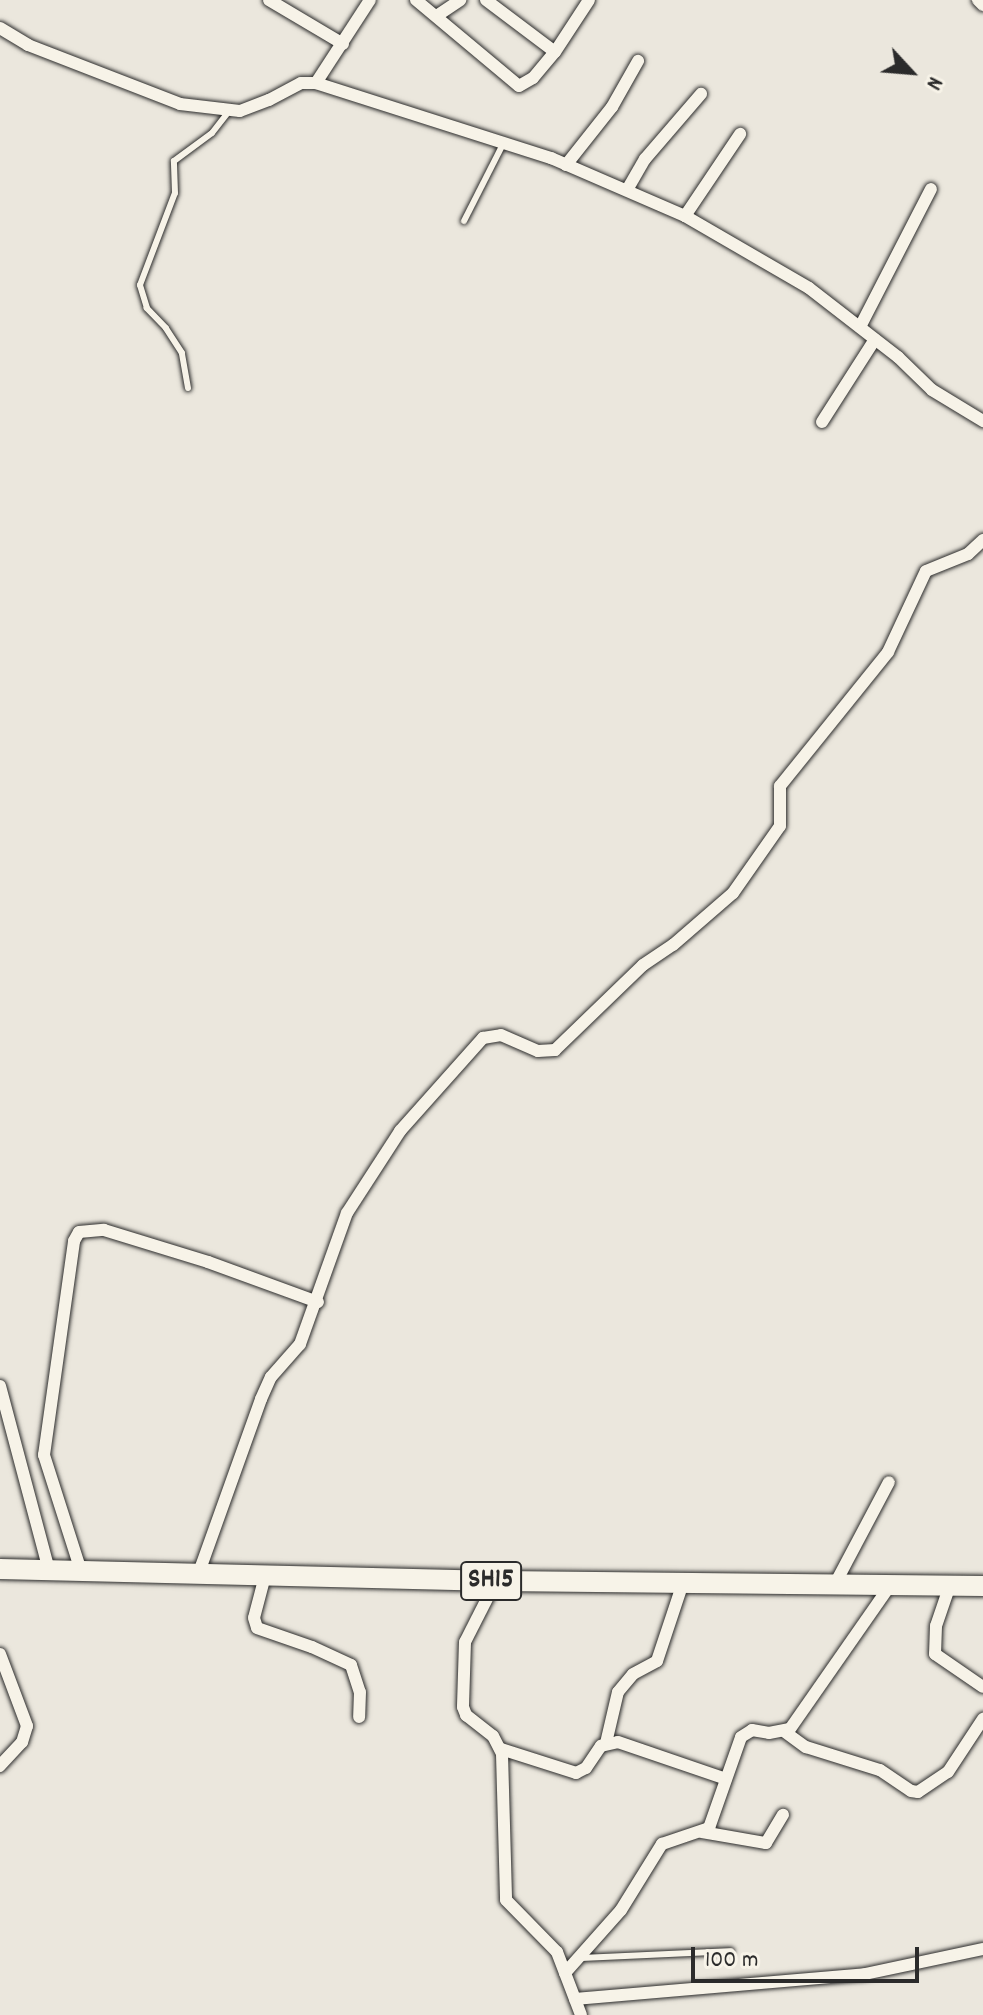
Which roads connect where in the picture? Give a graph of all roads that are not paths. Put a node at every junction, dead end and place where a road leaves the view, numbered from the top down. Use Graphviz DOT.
graph roads {
  1 [pos="269,0"];
  2 [pos="370,0"];
  3 [pos="416,0"];
  4 [pos="460,0"];
  5 [pos="486,0"];
  6 [pos="589,0"];
  7 [pos="978,0"];
  8 [pos="983,5"];
  9 [pos="438,15"];
  10 [pos="0,28"];
  11 [pos="343,44"];
  12 [pos="555,52"];
  13 [pos="638,61"];
  14 [pos="316,83"];
  15 [pos="701,94"];
  16 [pos="229,111"];
  17 [pos="740,134"];
  18 [pos="503,144"];
  19 [pos="566,165"];
  20 [pos="931,189"];
  21 [pos="627,190"];
  22 [pos="685,216"];
  23 [pos="464,221"];
  24 [pos="860,327"];
  25 [pos="875,339"];
  26 [pos="188,388"];
  27 [pos="983,421"];
  28 [pos="822,422"];
  29 [pos="983,540"];
  30 [pos="318,1302"];
  31 [pos="0,1386"];
  32 [pos="889,1482"];
  33 [pos="0,1569"];
  34 [pos="49,1570"];
  35 [pos="81,1571"];
  36 [pos="198,1575"];
  37 [pos="265,1576"];
  38 [pos="496,1581"];
  39 [pos="683,1583"];
  40 [pos="835,1584"];
  41 [pos="891,1584"];
  42 [pos="982,1584"];
  43 [pos="950,1585"];
  44 [pos="0,1654"];
  45 [pos="983,1687"];
  46 [pos="359,1717"];
  47 [pos="983,1719"];
  48 [pos="785,1732"];
  49 [pos="606,1743"];
  50 [pos="501,1749"];
  51 [pos="0,1766"];
  52 [pos="726,1779"];
  53 [pos="783,1815"];
  54 [pos="702,1832"];
  55 [pos="983,1949"];
  56 [pos="731,1951"];
  57 [pos="579,1958"];
  58 [pos="565,1973"];
  59 [pos="575,1999"];
  60 [pos="581,2015"];
  1 -- 11 [label="street"];
  2 -- 11 [label="street"];
  3 -- 9 [label="street"];
  4 -- 9 [label="street"];
  5 -- 12 [label="street"];
  6 -- 12 [label="street"];
  7 -- 8 [label="street"];
  9 -- 12 [label="street"];
  10 -- 16 [label="street"];
  11 -- 14 [label="street"];
  13 -- 19 [label="street"];
  14 -- 16 [label="street"];
  14 -- 18 [label="street"];
  15 -- 21 [label="street"];
  16 -- 26 [label="lane"];
  17 -- 22 [label="street"];
  18 -- 19 [label="street"];
  18 -- 23 [label="lane"];
  19 -- 21 [label="street"];
  20 -- 24 [label="street"];
  21 -- 22 [label="street"];
  22 -- 24 [label="street"];
  24 -- 25 [label="street"];
  25 -- 27 [label="street"];
  25 -- 28 [label="street"];
  29 -- 30 [label="street"];
  30 -- 35 [label="street"];
  30 -- 36 [label="street"];
  31 -- 34 [label="street"];
  32 -- 40 [label="street"];
  33 -- 34 [label="main road, SH15"];
  34 -- 35 [label="main road, SH15"];
  35 -- 36 [label="main road, SH15"];
  36 -- 37 [label="main road, SH15"];
  37 -- 38 [label="main road, SH15"];
  37 -- 46 [label="street"];
  38 -- 39 [label="main road, SH15"];
  38 -- 50 [label="street"];
  39 -- 40 [label="main road, SH15"];
  39 -- 49 [label="street"];
  40 -- 41 [label="main road, SH15"];
  41 -- 43 [label="main road, SH15"];
  41 -- 48 [label="street"];
  42 -- 43 [label="main road, SH15"];
  43 -- 45 [label="street"];
  44 -- 51 [label="street"];
  47 -- 48 [label="street"];
  48 -- 52 [label="street"];
  49 -- 50 [label="street"];
  49 -- 52 [label="street"];
  50 -- 58 [label="street"];
  52 -- 54 [label="street"];
  53 -- 54 [label="street"];
  54 -- 57 [label="street"];
  55 -- 59 [label="street"];
  56 -- 57 [label="lane"];
  57 -- 58 [label="street"];
  58 -- 59 [label="street"];
  59 -- 60 [label="street"];
}
